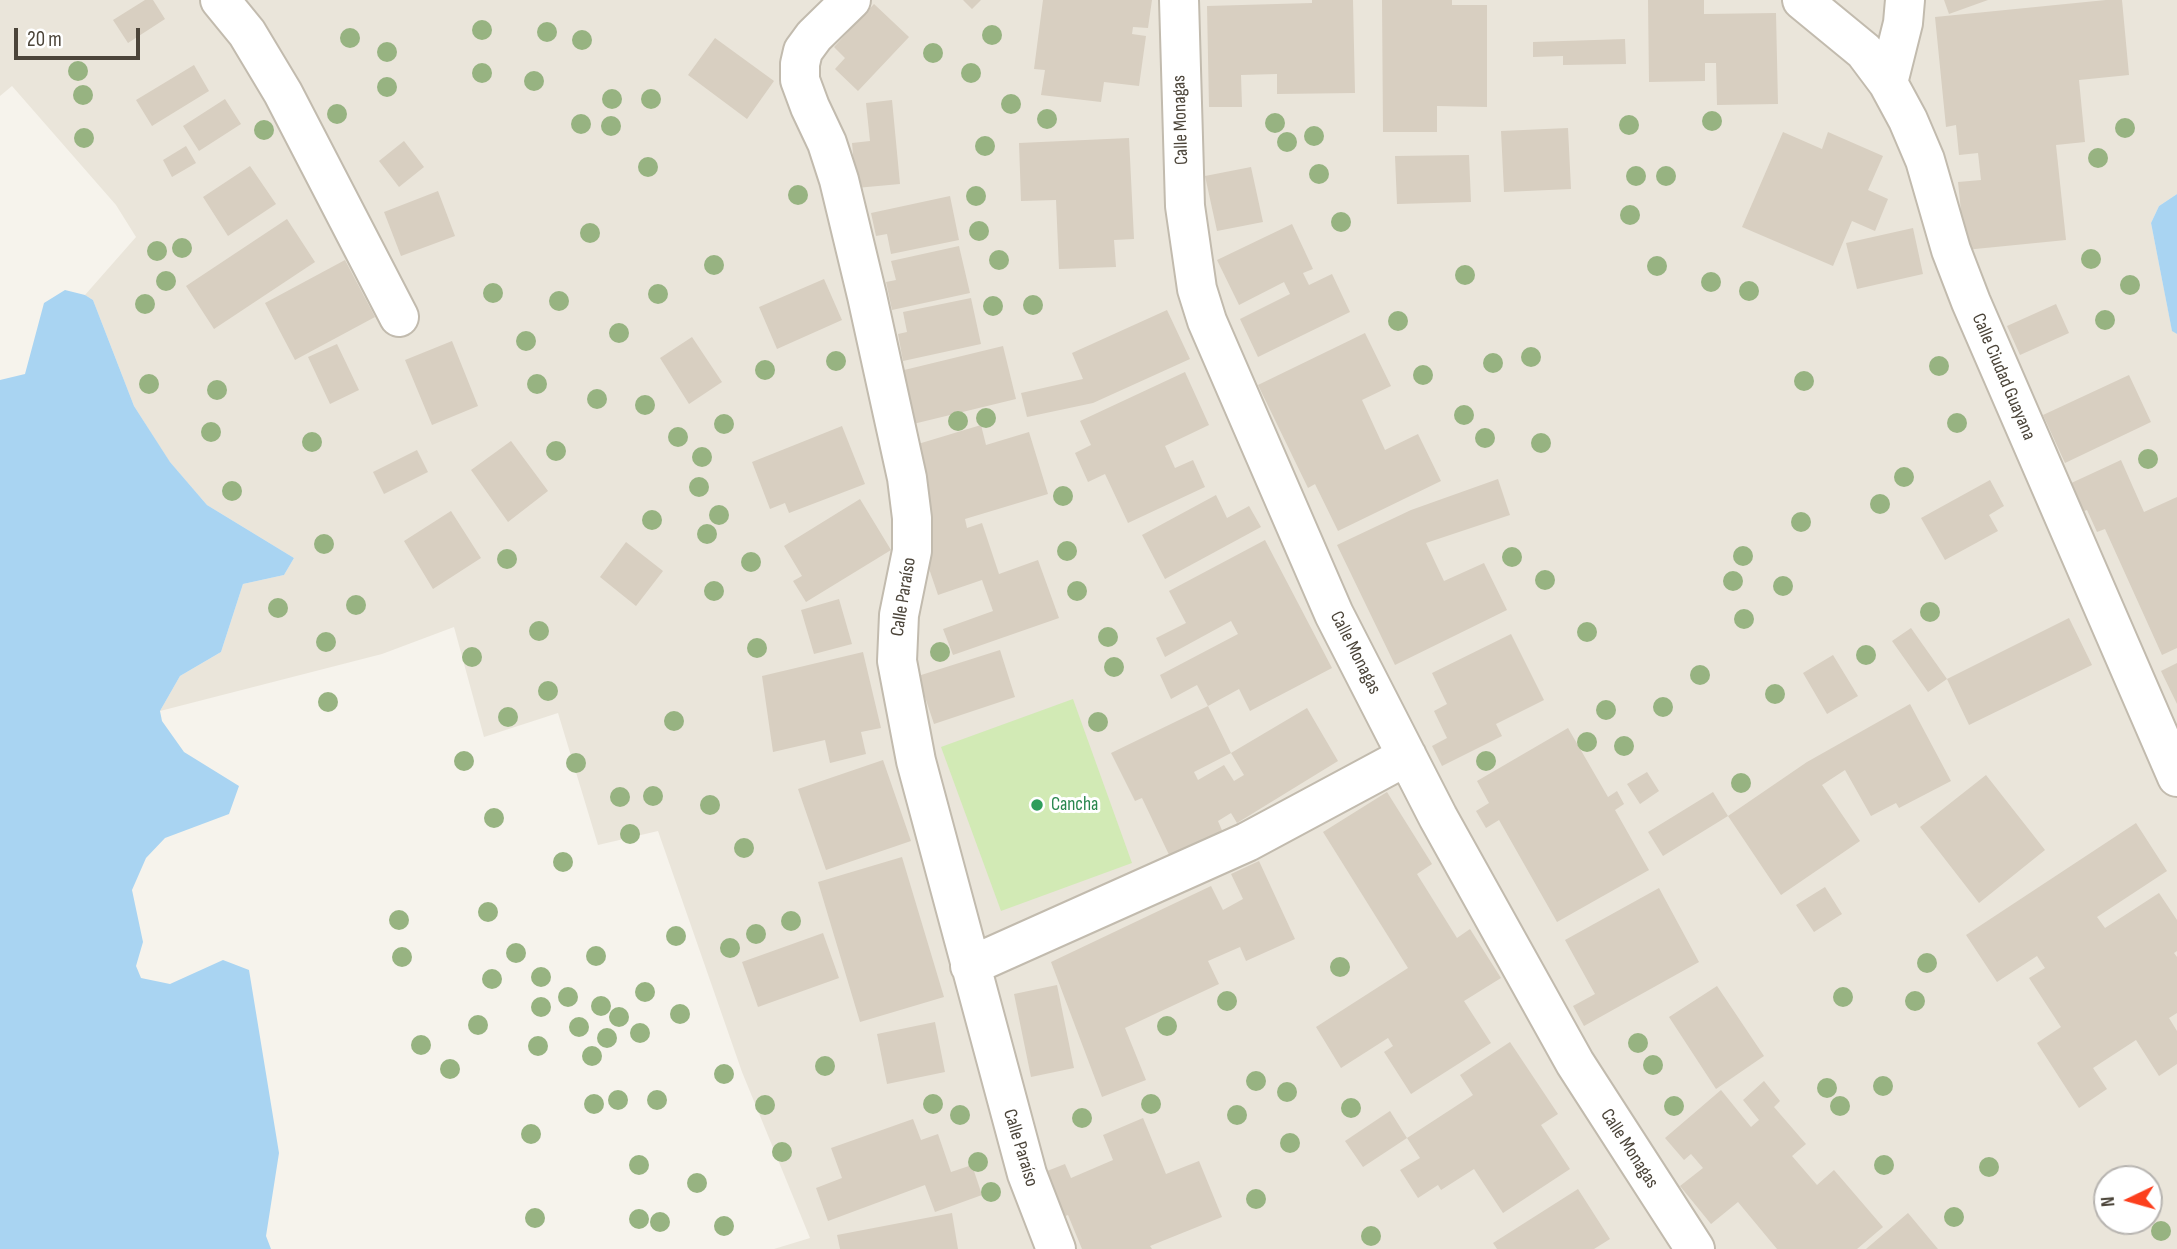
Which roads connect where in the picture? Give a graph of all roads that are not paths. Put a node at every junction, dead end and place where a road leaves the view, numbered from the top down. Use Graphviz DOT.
graph roads {
  1 [pos="220,0"];
  2 [pos="851,0"];
  3 [pos="1179,0"];
  4 [pos="1802,0"];
  5 [pos="1905,0"];
  6 [pos="1888,83"];
  7 [pos="399,317"];
  8 [pos="1407,756"];
  9 [pos="2177,777"];
  10 [pos="970,966"];
  11 [pos="1056,1249"];
  12 [pos="1695,1249"];
  1 -- 7 [label="street"];
  2 -- 10 [label="street, Calle Paraíso"];
  3 -- 8 [label="street, Calle Monagas"];
  4 -- 6 [label="street, Calle Ciudad Guayana"];
  5 -- 6 [label="street"];
  6 -- 9 [label="street, Calle Ciudad Guayana"];
  8 -- 10 [label="street"];
  8 -- 12 [label="street, Calle Monagas"];
  10 -- 11 [label="street, Calle Paraíso"];
}
